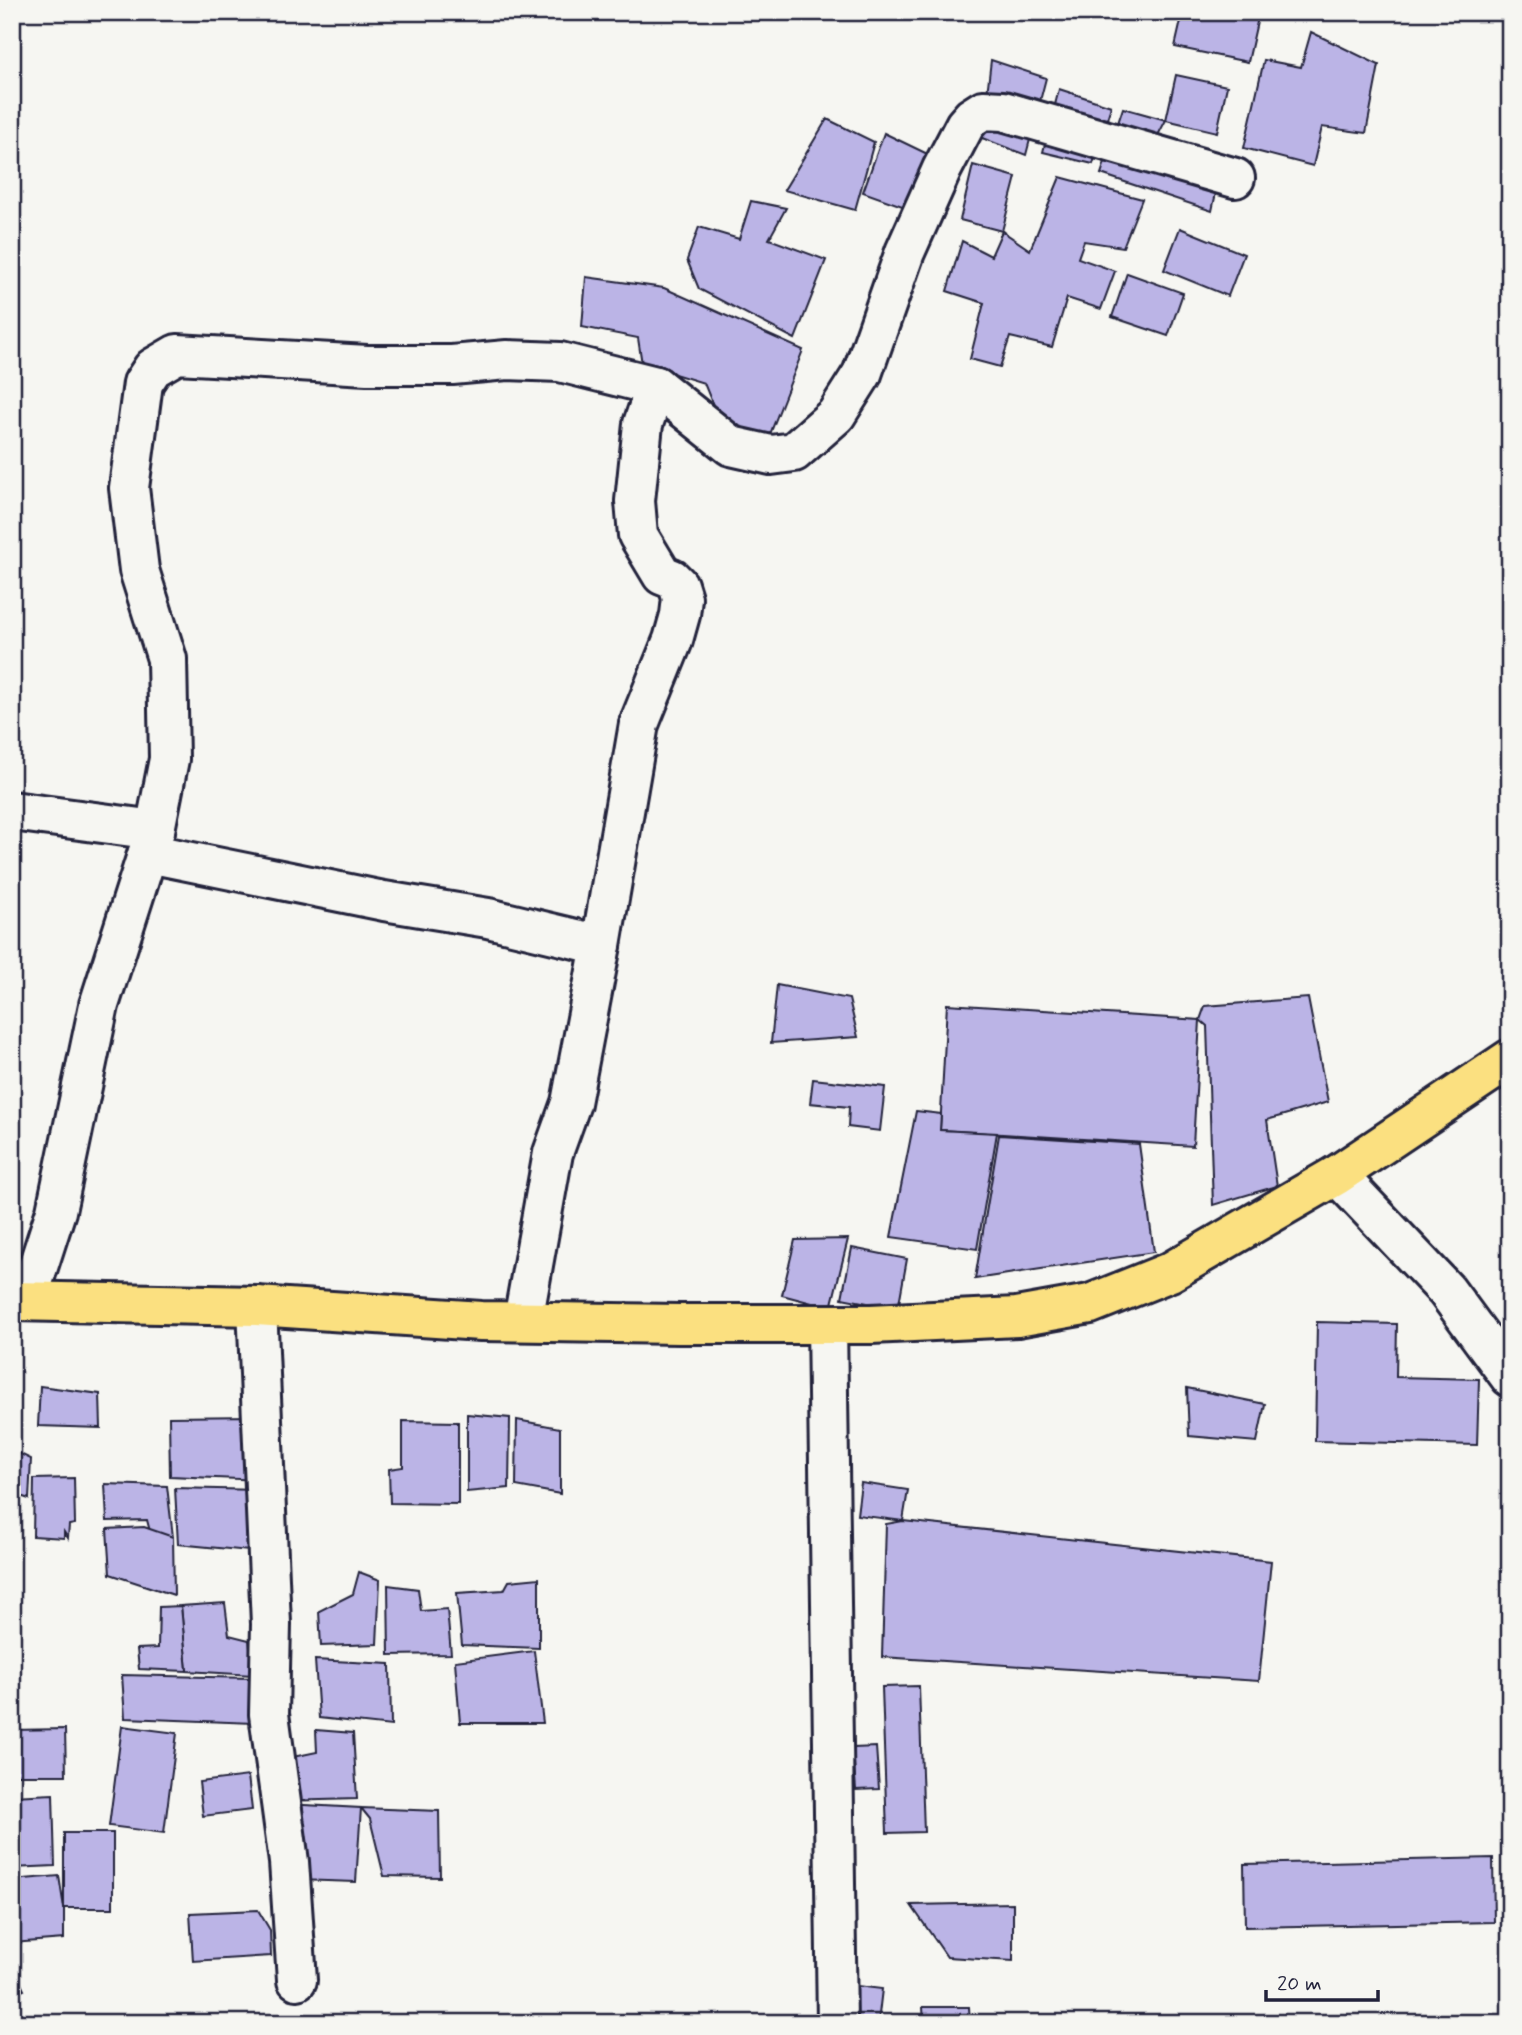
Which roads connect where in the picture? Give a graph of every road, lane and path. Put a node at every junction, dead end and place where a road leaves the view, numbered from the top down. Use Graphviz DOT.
graph roads {
  1 [pos="1236,178"];
  2 [pos="656,386"];
  3 [pos="12,811"];
  4 [pos="151,842"];
  5 [pos="601,945"];
  6 [pos="1510,1059"];
  7 [pos="1337,1175"];
  8 [pos="20,1301"];
  9 [pos="257,1306"];
  10 [pos="523,1321"];
  11 [pos="827,1324"];
  12 [pos="1510,1377"];
  13 [pos="297,1980"];
  14 [pos="837,2023"];
  1 -- 2 [label="street"];
  2 -- 4 [label="street"];
  2 -- 5 [label="street"];
  3 -- 4 [label="street"];
  4 -- 5 [label="street"];
  4 -- 8 [label="street"];
  5 -- 10 [label="street"];
  6 -- 7 [label="highway"];
  7 -- 11 [label="highway"];
  7 -- 12 [label="street"];
  8 -- 9 [label="highway"];
  9 -- 10 [label="highway"];
  9 -- 13 [label="street"];
  10 -- 11 [label="highway"];
  11 -- 14 [label="street"];
}
